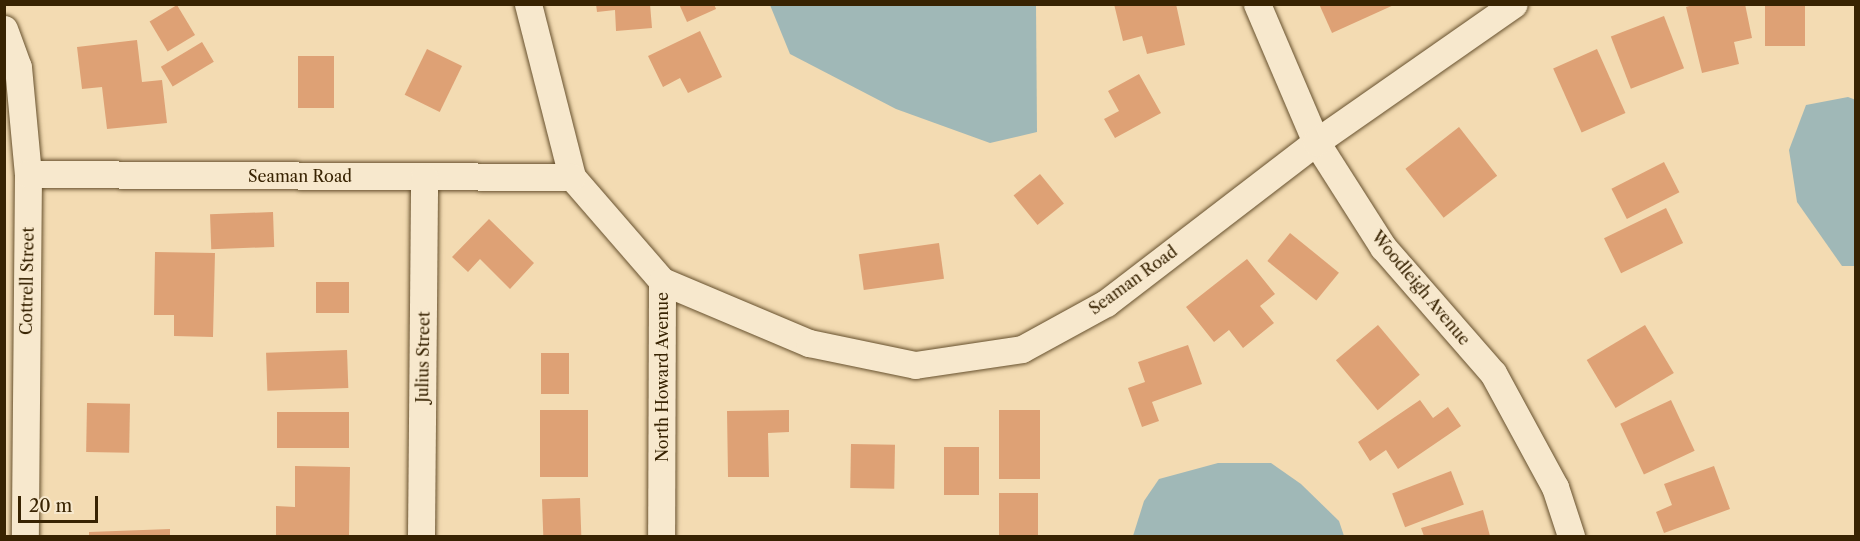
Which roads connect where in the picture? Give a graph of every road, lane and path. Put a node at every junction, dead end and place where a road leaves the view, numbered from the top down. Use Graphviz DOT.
graph roads {
  1 [pos="528,4"];
  2 [pos="1257,4"];
  3 [pos="1514,4"];
  4 [pos="4,29"];
  5 [pos="1316,142"];
  6 [pos="28,174"];
  7 [pos="424,177"];
  8 [pos="572,177"];
  9 [pos="662,281"];
  10 [pos="25,537"];
  11 [pos="421,537"];
  12 [pos="661,537"];
  13 [pos="1571,537"];
  1 -- 8 [label="street, North Howard Avenue"];
  2 -- 5 [label="street, Woodleigh Avenue"];
  3 -- 5 [label="street, Seaman Road"];
  4 -- 6 [label="street, Cottrell Street"];
  5 -- 9 [label="street, Seaman Road"];
  5 -- 13 [label="street, Woodleigh Avenue"];
  6 -- 7 [label="street, Seaman Road"];
  6 -- 10 [label="street, Cottrell Street"];
  7 -- 8 [label="street, Seaman Road"];
  7 -- 11 [label="street, Julius Street"];
  8 -- 9 [label="street, North Howard Avenue"];
  9 -- 12 [label="street, North Howard Avenue"];
}
